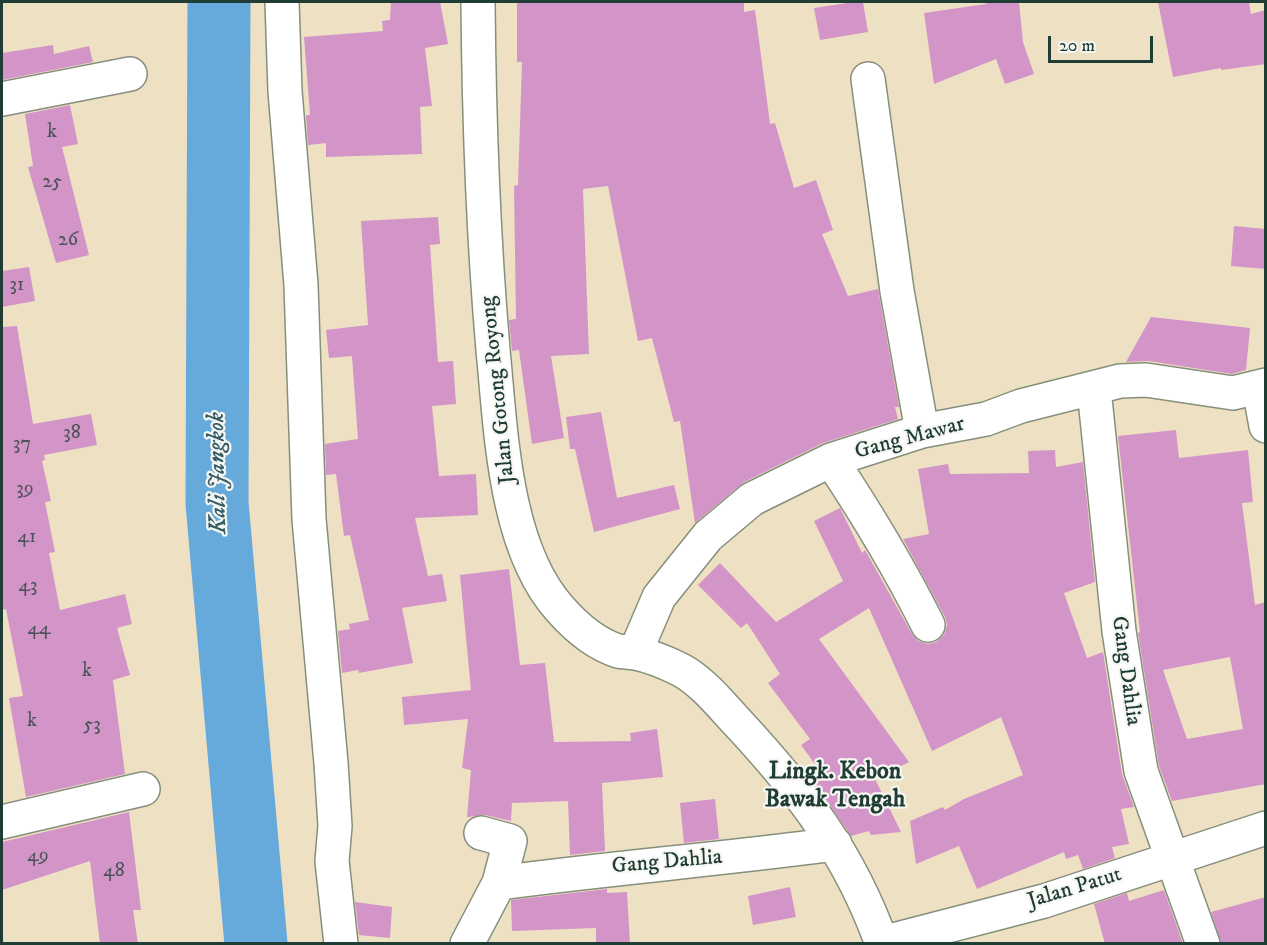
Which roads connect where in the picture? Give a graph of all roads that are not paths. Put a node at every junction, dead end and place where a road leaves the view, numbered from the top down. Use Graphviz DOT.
graph roads {
  1 [pos="282,2"];
  2 [pos="478,2"];
  3 [pos="130,74"];
  4 [pos="868,79"];
  5 [pos="2,99"];
  6 [pos="1262,387"];
  7 [pos="1094,389"];
  8 [pos="1266,426"];
  9 [pos="922,432"];
  10 [pos="831,460"];
  11 [pos="928,625"];
  12 [pos="635,653"];
  13 [pos="143,789"];
  14 [pos="2,822"];
  15 [pos="1266,828"];
  16 [pos="481,833"];
  17 [pos="835,844"];
  18 [pos="1174,857"];
  19 [pos="499,883"];
  20 [pos="882,943"];
  21 [pos="341,944"];
  22 [pos="467,944"];
  23 [pos="1203,944"];
  1 -- 21 [label="street"];
  2 -- 12 [label="street, Jalan Gotong Royong"];
  3 -- 5 [label="street"];
  4 -- 9 [label="street"];
  6 -- 7 [label="street, Gang Mawar"];
  6 -- 8 [label="street"];
  7 -- 9 [label="street, Gang Mawar"];
  7 -- 18 [label="street, Gang Dahlia"];
  9 -- 10 [label="street, Gang Mawar"];
  10 -- 11 [label="street"];
  10 -- 12 [label="street, Gang Mawar"];
  12 -- 17 [label="street, Jalan Gotong Royong"];
  13 -- 14 [label="street"];
  15 -- 18 [label="street, Jalan Patut"];
  16 -- 19 [label="street"];
  17 -- 19 [label="street, Gang Dahlia"];
  17 -- 20 [label="street, Jalan Gotong Royong"];
  18 -- 20 [label="street, Jalan Patut"];
  18 -- 23 [label="street, Gang Dahlia"];
  19 -- 22 [label="street"];
}
